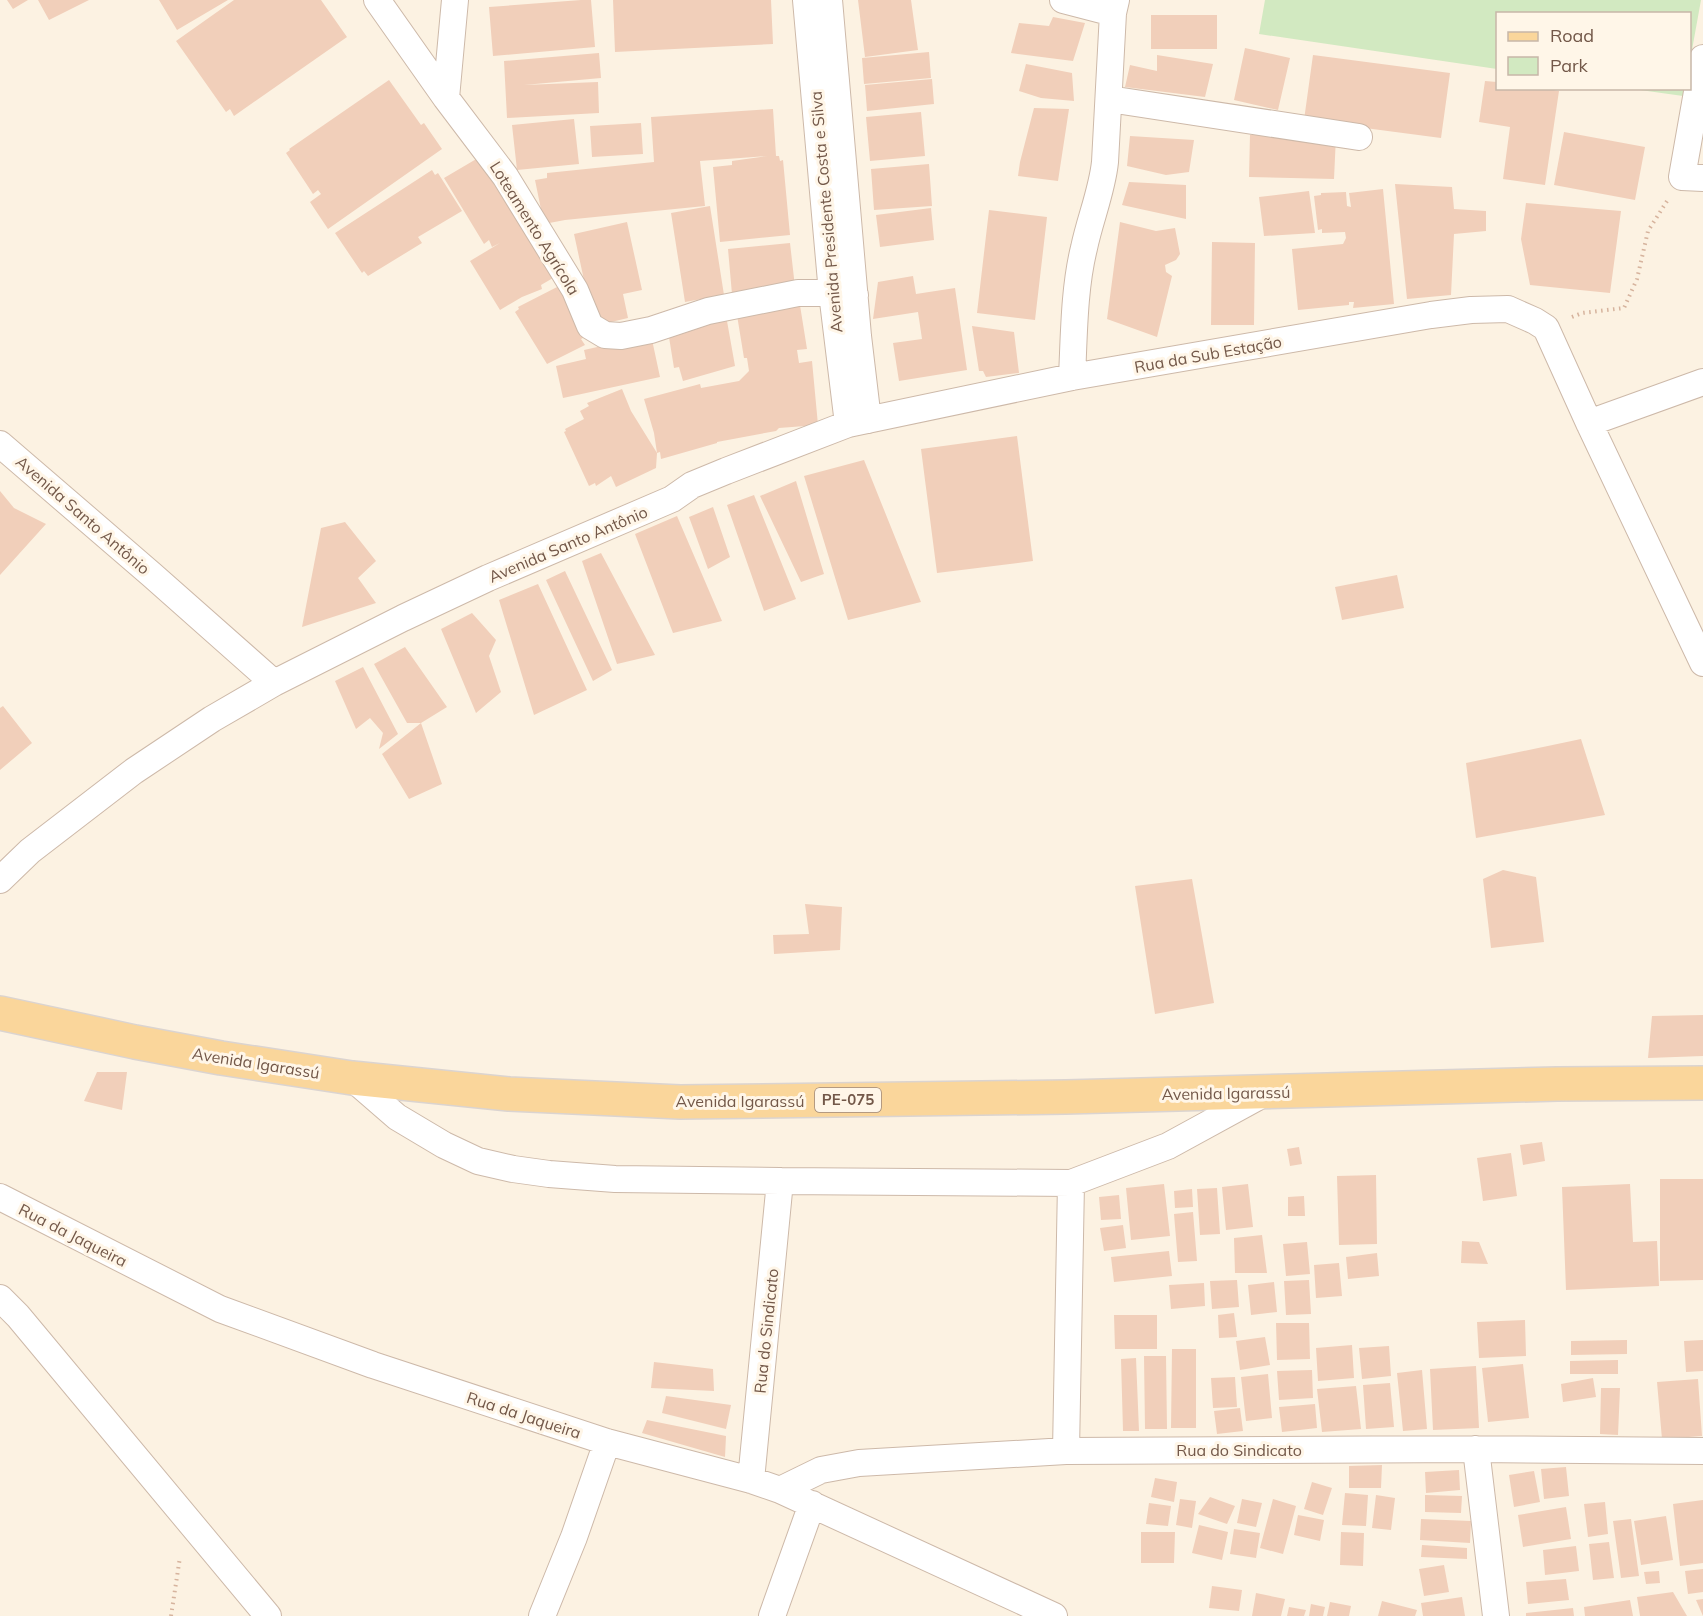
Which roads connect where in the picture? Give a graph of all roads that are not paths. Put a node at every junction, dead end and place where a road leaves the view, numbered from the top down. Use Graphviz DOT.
graph roads {
  1 [pos="377,0"];
  2 [pos="455,0"];
  3 [pos="806,0"];
  4 [pos="829,0"];
  5 [pos="1063,0"];
  6 [pos="1114,7"];
  7 [pos="1703,58"];
  8 [pos="446,98"];
  9 [pos="1109,99"];
  10 [pos="1359,137"];
  11 [pos="1692,178"];
  12 [pos="844,294"];
  13 [pos="1072,377"];
  14 [pos="1703,382"];
  15 [pos="858,422"];
  16 [pos="1589,423"];
  17 [pos="0,444"];
  18 [pos="1696,631"];
  19 [pos="1703,663"];
  20 [pos="274,682"];
  21 [pos="0,880"];
  22 [pos="0,1013"];
  23 [pos="352,1078"];
  24 [pos="1703,1083"];
  25 [pos="1268,1092"];
  26 [pos="780,1181"];
  27 [pos="1071,1183"];
  28 [pos="0,1197"];
  29 [pos="0,1298"];
  30 [pos="607,1442"];
  31 [pos="1476,1449"];
  32 [pos="1066,1451"];
  33 [pos="1703,1451"];
  34 [pos="751,1480"];
  35 [pos="780,1490"];
  36 [pos="812,1504"];
  37 [pos="1009,1606"];
  38 [pos="268,1616"];
  39 [pos="542,1616"];
  40 [pos="772,1616"];
  41 [pos="1054,1616"];
  42 [pos="1497,1616"];
  1 -- 8 [label="street, Loteamento Agrícola"];
  2 -- 8 [label="street"];
  3 -- 12 [label="street, Avenida Presidente Costa e Silva"];
  4 -- 12 [label="street, Avenida Presidente Costa e Silva"];
  5 -- 6 [label="street"];
  6 -- 9 [label="street"];
  7 -- 11 [label="street"];
  8 -- 12 [label="street, Loteamento Agrícola"];
  9 -- 10 [label="street"];
  9 -- 13 [label="street"];
  12 -- 15 [label="street, Avenida Presidente Costa e Silva"];
  13 -- 15 [label="street, Rua da Sub Estação"];
  13 -- 16 [label="street, Rua da Sub Estação"];
  14 -- 16 [label="street"];
  15 -- 20 [label="street, Avenida Santo Antônio"];
  16 -- 18 [label="street"];
  17 -- 20 [label="street, Avenida Santo Antônio"];
  18 -- 19 [label="street"];
  20 -- 21 [label="street, Avenida Santo Antônio"];
  22 -- 23 [label="main road, Avenida Igarassú / PE-075"];
  23 -- 25 [label="main road, Avenida Igarassú / PE-075"];
  23 -- 26 [label="street"];
  24 -- 25 [label="main road, Avenida Igarassú / PE-075"];
  25 -- 27 [label="street"];
  26 -- 27 [label="street"];
  26 -- 34 [label="street, Rua do Sindicato"];
  27 -- 32 [label="street"];
  28 -- 30 [label="street, Rua da Jaqueira"];
  29 -- 38 [label="street"];
  30 -- 34 [label="street, Rua da Jaqueira"];
  30 -- 39 [label="street"];
  31 -- 32 [label="street, Rua do Sindicato"];
  31 -- 33 [label="street, Rua do Sindicato"];
  31 -- 42 [label="street"];
  32 -- 35 [label="street, Rua do Sindicato"];
  34 -- 35 [label="street, Rua da Jaqueira"];
  35 -- 36 [label="street, Rua da Jaqueira"];
  36 -- 37 [label="street, Rua da Jaqueira"];
  36 -- 40 [label="street"];
  37 -- 41 [label="street, Rua da Jaqueira"];
}
